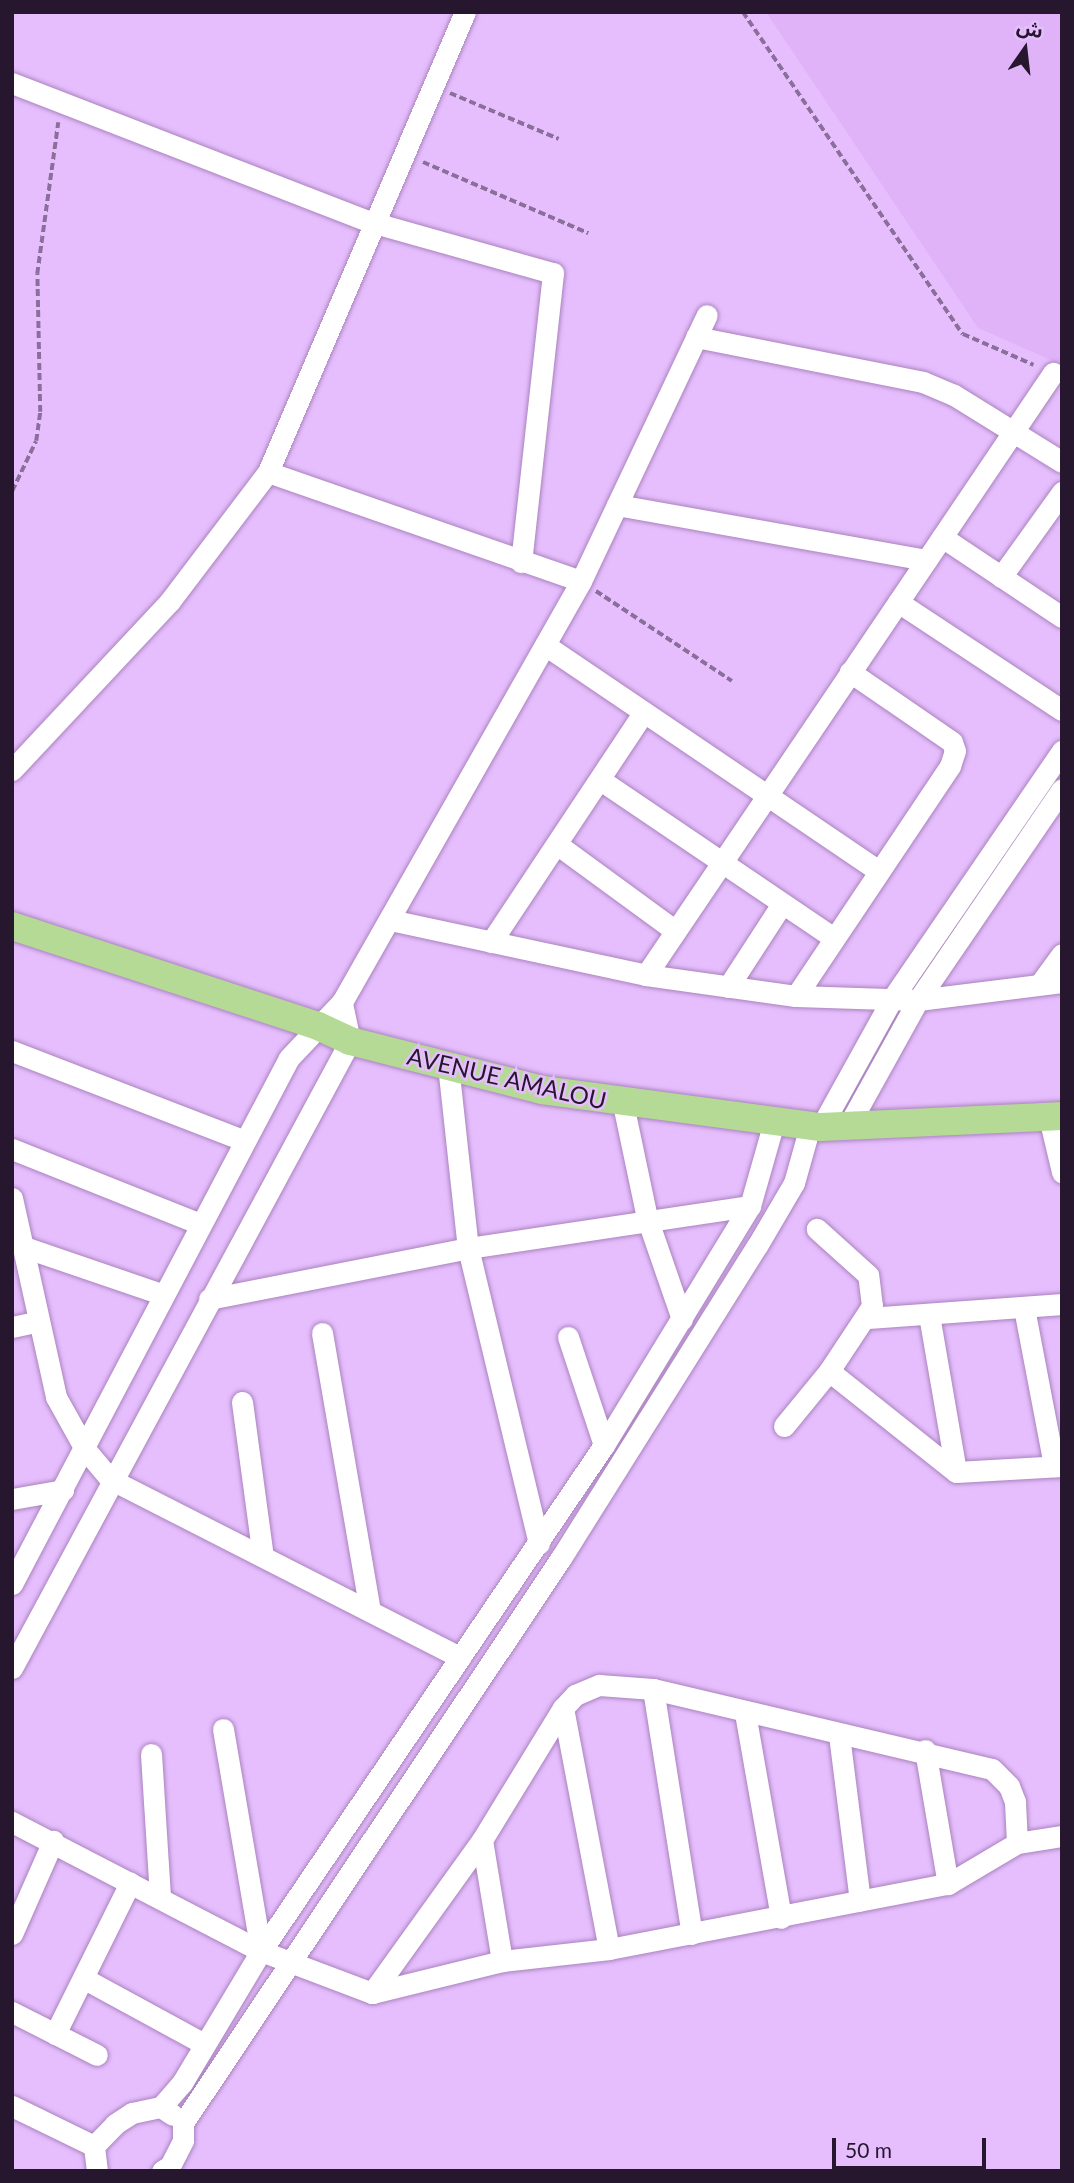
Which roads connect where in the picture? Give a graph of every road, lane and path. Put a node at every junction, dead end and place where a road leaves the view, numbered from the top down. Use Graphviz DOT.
graph roads {
  1 [pos="465,12"];
  2 [pos="743,12"];
  3 [pos="12,83"];
  4 [pos="432,85"];
  5 [pos="61,102"];
  6 [pos="559,139"];
  7 [pos="402,152"];
  8 [pos="371,222"];
  9 [pos="588,233"];
  10 [pos="707,315"];
  11 [pos="696,337"];
  12 [pos="1053,373"];
  13 [pos="1014,431"];
  14 [pos="1062,462"];
  15 [pos="268,472"];
  16 [pos="12,491"];
  17 [pos="1062,492"];
  18 [pos="617,505"];
  19 [pos="1053,521"];
  20 [pos="942,537"];
  21 [pos="926,560"];
  22 [pos="522,562"];
  23 [pos="1001,577"];
  24 [pos="581,581"];
  25 [pos="898,602"];
  26 [pos="1062,617"];
  27 [pos="545,645"];
  28 [pos="850,672"];
  29 [pos="732,681"];
  30 [pos="1062,710"];
  31 [pos="644,712"];
  32 [pos="20,746"];
  33 [pos="1062,751"];
  34 [pos="12,770"];
  35 [pos="603,781"];
  36 [pos="767,795"];
  37 [pos="1058,802"];
  38 [pos="558,845"];
  39 [pos="723,860"];
  40 [pos="879,871"];
  41 [pos="782,904"];
  42 [pos="390,920"];
  43 [pos="12,926"];
  44 [pos="674,930"];
  45 [pos="832,937"];
  46 [pos="491,942"];
  47 [pos="1062,954"];
  48 [pos="646,975"];
  49 [pos="1062,982"];
  50 [pos="1040,985"];
  51 [pos="728,987"];
  52 [pos="796,996"];
  53 [pos="892,999"];
  54 [pos="918,1000"];
  55 [pos="342,1002"];
  56 [pos="318,1026"];
  57 [pos="350,1041"];
  58 [pos="12,1051"];
  59 [pos="448,1065"];
  60 [pos="623,1104"];
  61 [pos="1055,1116"];
  62 [pos="774,1122"];
  63 [pos="826,1127"];
  64 [pos="243,1140"];
  65 [pos="12,1149"];
  66 [pos="1062,1172"];
  67 [pos="750,1206"];
  68 [pos="14,1212"];
  69 [pos="647,1218"];
  70 [pos="200,1224"];
  71 [pos="817,1229"];
  72 [pos="22,1246"];
  73 [pos="468,1248"];
  74 [pos="164,1295"];
  75 [pos="209,1299"];
  76 [pos="1062,1304"];
  77 [pos="1024,1308"];
  78 [pos="929,1315"];
  79 [pos="868,1318"];
  80 [pos="682,1319"];
  81 [pos="36,1322"];
  82 [pos="12,1327"];
  83 [pos="322,1333"];
  84 [pos="568,1337"];
  85 [pos="829,1371"];
  86 [pos="242,1402"];
  87 [pos="784,1426"];
  88 [pos="604,1445"];
  89 [pos="85,1449"];
  90 [pos="1058,1466"];
  91 [pos="956,1472"];
  92 [pos="110,1479"];
  93 [pos="63,1490"];
  94 [pos="12,1499"];
  95 [pos="539,1544"];
  96 [pos="264,1557"];
  97 [pos="12,1584"];
  98 [pos="370,1610"];
  99 [pos="460,1657"];
  100 [pos="12,1668"];
  101 [pos="653,1689"];
  102 [pos="563,1708"];
  103 [pos="745,1713"];
  104 [pos="223,1729"];
  105 [pos="839,1735"];
  106 [pos="925,1751"];
  107 [pos="151,1754"];
  108 [pos="12,1822"];
  109 [pos="1062,1836"];
  110 [pos="482,1840"];
  111 [pos="53,1842"];
  112 [pos="1017,1843"];
  113 [pos="130,1883"];
  114 [pos="948,1884"];
  115 [pos="160,1898"];
  116 [pos="860,1901"];
  117 [pos="781,1918"];
  118 [pos="14,1925"];
  119 [pos="692,1934"];
  120 [pos="610,1949"];
  121 [pos="261,1951"];
  122 [pos="289,1960"];
  123 [pos="502,1961"];
  124 [pos="83,1978"];
  125 [pos="372,1993"];
  126 [pos="12,2012"];
  127 [pos="55,2034"];
  128 [pos="204,2044"];
  129 [pos="97,2054"];
  130 [pos="12,2106"];
  131 [pos="161,2107"];
  132 [pos="183,2123"];
  133 [pos="94,2146"];
  134 [pos="97,2171"];
  135 [pos="162,2171"];
  1 -- 4 [label="street"];
  2 -- 12 [label="path"];
  3 -- 5 [label="street"];
  4 -- 6 [label="path"];
  4 -- 7 [label="street"];
  5 -- 8 [label="street"];
  5 -- 16 [label="path"];
  7 -- 8 [label="street"];
  7 -- 9 [label="path"];
  8 -- 15 [label="street"];
  8 -- 22 [label="street"];
  10 -- 11 [label="street"];
  11 -- 13 [label="street"];
  11 -- 18 [label="street"];
  12 -- 13 [label="street"];
  13 -- 14 [label="street"];
  13 -- 20 [label="street"];
  15 -- 22 [label="street"];
  15 -- 32 [label="street"];
  17 -- 19 [label="street"];
  18 -- 21 [label="street"];
  18 -- 24 [label="street"];
  19 -- 23 [label="street"];
  20 -- 21 [label="street"];
  20 -- 23 [label="street"];
  21 -- 25 [label="street"];
  22 -- 24 [label="street"];
  23 -- 26 [label="street"];
  24 -- 27 [label="street"];
  24 -- 29 [label="path"];
  25 -- 28 [label="street"];
  25 -- 30 [label="street"];
  27 -- 31 [label="street"];
  27 -- 42 [label="street"];
  28 -- 36 [label="street"];
  28 -- 40 [label="street"];
  31 -- 35 [label="street"];
  31 -- 36 [label="street"];
  32 -- 34 [label="street"];
  33 -- 53 [label="street"];
  35 -- 38 [label="street"];
  35 -- 39 [label="street"];
  36 -- 39 [label="street"];
  36 -- 40 [label="street"];
  37 -- 54 [label="street"];
  38 -- 44 [label="street"];
  38 -- 46 [label="street"];
  39 -- 41 [label="street"];
  39 -- 44 [label="street"];
  40 -- 45 [label="street"];
  41 -- 45 [label="street"];
  41 -- 51 [label="street"];
  42 -- 46 [label="street"];
  42 -- 55 [label="street"];
  43 -- 56 [label="main road, AVENUE AMALOU"];
  44 -- 48 [label="street"];
  45 -- 52 [label="street"];
  46 -- 48 [label="street"];
  47 -- 50 [label="street"];
  48 -- 51 [label="street"];
  49 -- 50 [label="street"];
  50 -- 54 [label="street"];
  51 -- 52 [label="street"];
  52 -- 53 [label="street"];
  53 -- 54 [label="street"];
  53 -- 63 [label="street"];
  54 -- 63 [label="street"];
  55 -- 56 [label="street"];
  55 -- 57 [label="street"];
  56 -- 57 [label="main road, AVENUE AMALOU"];
  56 -- 64 [label="street"];
  57 -- 59 [label="main road, AVENUE AMALOU"];
  57 -- 75 [label="street"];
  58 -- 64 [label="street"];
  59 -- 60 [label="main road, AVENUE AMALOU"];
  59 -- 73 [label="street"];
  60 -- 62 [label="main road, AVENUE AMALOU"];
  60 -- 69 [label="street"];
  61 -- 63 [label="main road, AVENUE AMALOU"];
  61 -- 66 [label="street"];
  62 -- 63 [label="main road, AVENUE AMALOU"];
  62 -- 67 [label="street"];
  63 -- 122 [label="street"];
  64 -- 70 [label="street"];
  65 -- 70 [label="street"];
  67 -- 69 [label="street"];
  67 -- 80 [label="street"];
  68 -- 72 [label="street"];
  69 -- 73 [label="street"];
  69 -- 80 [label="street"];
  70 -- 74 [label="street"];
  71 -- 79 [label="street"];
  72 -- 74 [label="street"];
  72 -- 81 [label="street"];
  73 -- 75 [label="street"];
  73 -- 95 [label="street"];
  74 -- 89 [label="street"];
  75 -- 92 [label="street"];
  76 -- 77 [label="street"];
  77 -- 78 [label="street"];
  77 -- 90 [label="street"];
  78 -- 79 [label="street"];
  78 -- 91 [label="street"];
  79 -- 85 [label="street"];
  80 -- 88 [label="street"];
  81 -- 82 [label="street"];
  81 -- 89 [label="street"];
  83 -- 98 [label="street"];
  84 -- 88 [label="street"];
  85 -- 87 [label="street"];
  85 -- 91 [label="street"];
  86 -- 96 [label="street"];
  88 -- 95 [label="street"];
  89 -- 92 [label="street"];
  89 -- 93 [label="street"];
  90 -- 91 [label="street"];
  92 -- 96 [label="street"];
  92 -- 100 [label="street"];
  93 -- 94 [label="street"];
  93 -- 97 [label="street"];
  95 -- 99 [label="street"];
  96 -- 98 [label="street"];
  98 -- 99 [label="street"];
  99 -- 121 [label="street"];
  101 -- 102 [label="street"];
  101 -- 103 [label="street"];
  101 -- 119 [label="street"];
  102 -- 110 [label="street"];
  102 -- 120 [label="street"];
  103 -- 105 [label="street"];
  103 -- 117 [label="street"];
  104 -- 121 [label="street"];
  105 -- 106 [label="street"];
  105 -- 116 [label="street"];
  106 -- 112 [label="street"];
  106 -- 114 [label="street"];
  107 -- 115 [label="street"];
  108 -- 111 [label="street"];
  109 -- 112 [label="street"];
  110 -- 123 [label="street"];
  110 -- 125 [label="street"];
  111 -- 113 [label="street"];
  111 -- 118 [label="street"];
  112 -- 114 [label="street"];
  113 -- 115 [label="street"];
  113 -- 124 [label="street"];
  114 -- 116 [label="street"];
  115 -- 121 [label="street"];
  116 -- 117 [label="street"];
  117 -- 119 [label="street"];
  119 -- 120 [label="street"];
  120 -- 123 [label="street"];
  121 -- 122 [label="street"];
  121 -- 128 [label="street"];
  122 -- 125 [label="street"];
  122 -- 132 [label="street"];
  123 -- 125 [label="street"];
  124 -- 127 [label="street"];
  124 -- 128 [label="street"];
  126 -- 127 [label="street"];
  127 -- 129 [label="street"];
  128 -- 131 [label="street"];
  130 -- 133 [label="street"];
  131 -- 132 [label="street"];
  131 -- 133 [label="street"];
  132 -- 135 [label="street"];
  133 -- 134 [label="street"];
}
